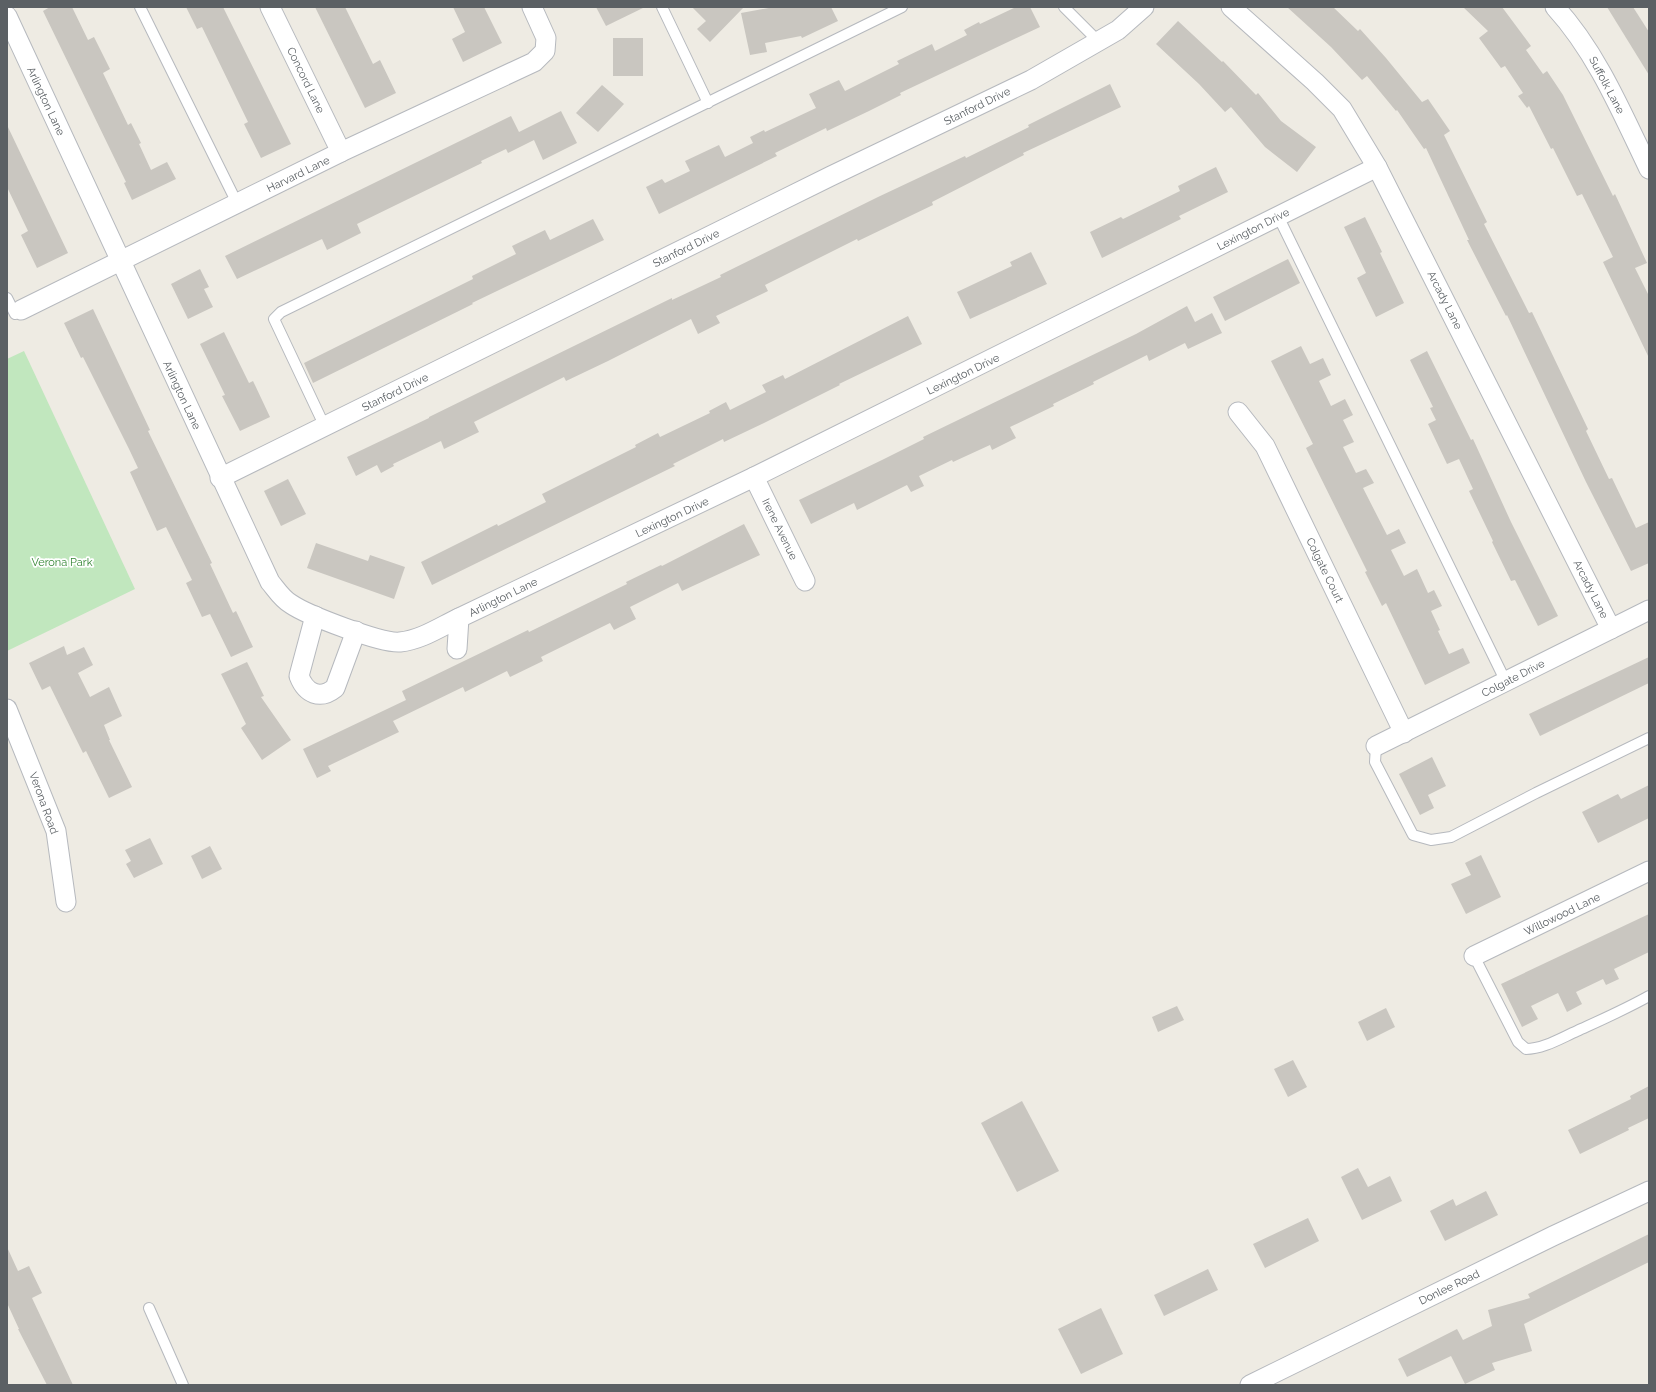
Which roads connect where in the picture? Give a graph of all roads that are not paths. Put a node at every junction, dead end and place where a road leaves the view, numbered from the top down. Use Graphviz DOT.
graph roads {
  1 [pos="140,7"];
  2 [pos="270,7"];
  3 [pos="662,7"];
  4 [pos="902,7"];
  5 [pos="1064,7"];
  6 [pos="1144,7"];
  7 [pos="1231,7"];
  8 [pos="1555,7"];
  9 [pos="536,14"];
  10 [pos="7,16"];
  11 [pos="1098,41"];
  12 [pos="708,103"];
  13 [pos="342,152"];
  14 [pos="1377,167"];
  15 [pos="1649,169"];
  16 [pos="237,203"];
  17 [pos="1278,216"];
  18 [pos="120,260"];
  19 [pos="7,298"];
  20 [pos="21,310"];
  21 [pos="1238,412"];
  22 [pos="324,427"];
  23 [pos="220,478"];
  24 [pos="754,478"];
  25 [pos="547,576"];
  26 [pos="806,581"];
  27 [pos="1649,610"];
  28 [pos="316,616"];
  29 [pos="459,618"];
  30 [pos="1611,629"];
  31 [pos="356,631"];
  32 [pos="457,649"];
  33 [pos="1506,682"];
  34 [pos="7,709"];
  35 [pos="1404,733"];
  36 [pos="1649,738"];
  37 [pos="1376,746"];
  38 [pos="1649,871"];
  39 [pos="66,902"];
  40 [pos="1474,956"];
  41 [pos="1649,996"];
  42 [pos="1649,1191"];
  43 [pos="149,1308"];
  44 [pos="183,1385"];
  45 [pos="1250,1385"];
  1 -- 16 [label="lane"];
  2 -- 13 [label="street, Concord Lane"];
  3 -- 12 [label="lane"];
  4 -- 12 [label="lane"];
  5 -- 11 [label="lane"];
  6 -- 11 [label="street, Stanford Drive"];
  7 -- 14 [label="street, Arcady Lane"];
  8 -- 15 [label="street, Suffolk Lane"];
  9 -- 13 [label="street, Harvard Lane"];
  10 -- 18 [label="street, Arlington Lane"];
  11 -- 22 [label="street, Stanford Drive"];
  12 -- 22 [label="lane"];
  13 -- 16 [label="street, Harvard Lane"];
  14 -- 17 [label="street, Lexington Drive"];
  14 -- 30 [label="street, Arcady Lane"];
  16 -- 18 [label="street, Harvard Lane"];
  17 -- 24 [label="street, Lexington Drive"];
  17 -- 33 [label="lane"];
  18 -- 20 [label="street, Harvard Lane"];
  18 -- 23 [label="street, Arlington Lane"];
  19 -- 20 [label="lane"];
  21 -- 35 [label="street, Colgate Court"];
  22 -- 23 [label="street, Stanford Drive"];
  23 -- 28 [label="street, Arlington Lane"];
  24 -- 25 [label="street, Lexington Drive"];
  24 -- 26 [label="street, Irene Avenue"];
  25 -- 29 [label="street, Arlington Lane"];
  27 -- 30 [label="street, Colgate Drive"];
  28 -- 31 [label="street, Arlington Lane"];
  28 -- 31 [label="street"];
  29 -- 31 [label="street, Arlington Lane"];
  29 -- 32 [label="street, Arlington Lane"];
  30 -- 33 [label="street, Colgate Drive"];
  33 -- 35 [label="street, Colgate Drive"];
  34 -- 39 [label="street, Verona Road"];
  35 -- 37 [label="street, Colgate Drive"];
  36 -- 37 [label="lane"];
  38 -- 40 [label="street, Willowood Lane"];
  40 -- 41 [label="lane"];
  42 -- 45 [label="street, Donlee Road"];
  43 -- 44 [label="lane"];
}
